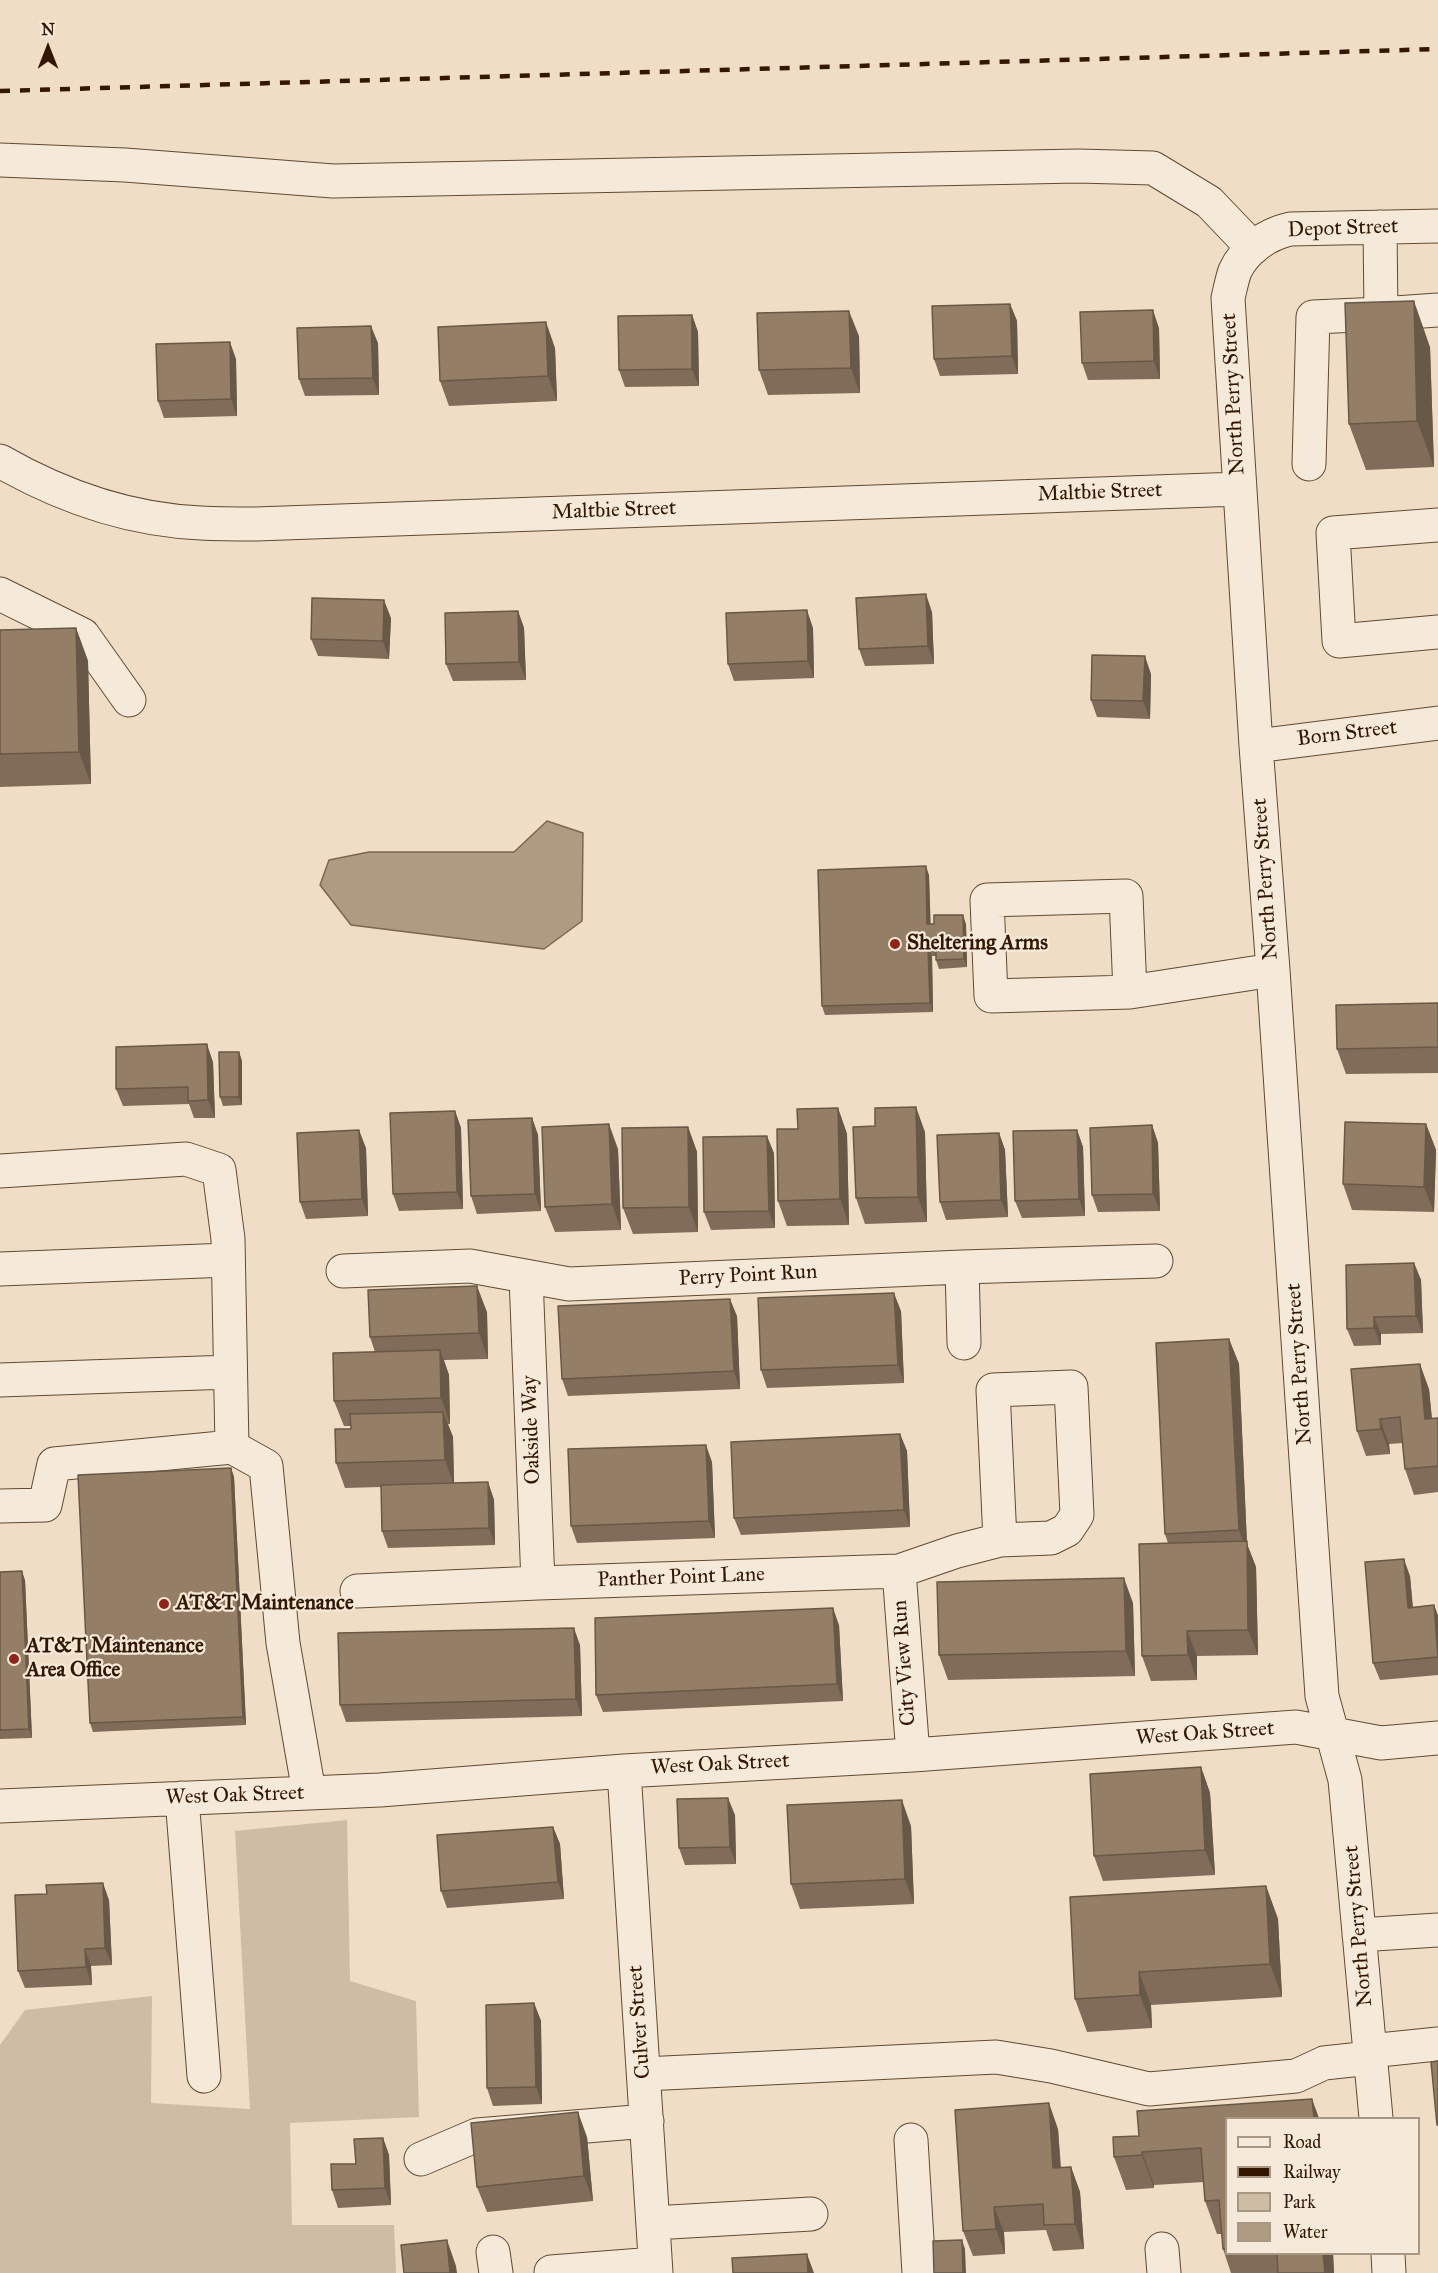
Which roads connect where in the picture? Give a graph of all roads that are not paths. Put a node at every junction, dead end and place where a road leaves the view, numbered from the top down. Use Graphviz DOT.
graph roads {
  1 [pos="0,160"];
  2 [pos="1438,226"];
  3 [pos="1380,227"];
  4 [pos="1253,248"];
  5 [pos="1438,310"];
  6 [pos="1382,314"];
  7 [pos="0,461"];
  8 [pos="1309,464"];
  9 [pos="1239,489"];
  10 [pos="1438,525"];
  11 [pos="0,594"];
  12 [pos="1438,632"];
  13 [pos="129,700"];
  14 [pos="1438,723"];
  15 [pos="1256,746"];
  16 [pos="1273,970"];
  17 [pos="1130,992"];
  18 [pos="0,1171"];
  19 [pos="228,1260"];
  20 [pos="1156,1261"];
  21 [pos="962,1267"];
  22 [pos="0,1269"];
  23 [pos="343,1271"];
  24 [pos="526,1277"];
  25 [pos="964,1343"];
  26 [pos="230,1372"];
  27 [pos="0,1380"];
  28 [pos="232,1447"];
  29 [pos="0,1506"];
  30 [pos="1000,1540"];
  31 [pos="899,1571"];
  32 [pos="538,1583"];
  33 [pos="357,1591"];
  34 [pos="1334,1735"];
  35 [pos="1438,1738"];
  36 [pos="913,1755"];
  37 [pos="624,1771"];
  38 [pos="309,1792"];
  39 [pos="182,1798"];
  40 [pos="0,1806"];
  41 [pos="1438,1930"];
  42 [pos="1359,1935"];
  43 [pos="1438,2044"];
  44 [pos="1370,2055"];
  45 [pos="644,2074"];
  46 [pos="204,2076"];
  47 [pos="1376,2117"];
  48 [pos="647,2121"];
  49 [pos="911,2140"];
  50 [pos="421,2159"];
  51 [pos="812,2214"];
  52 [pos="653,2223"];
  53 [pos="1388,2255"];
  54 [pos="656,2269"];
  55 [pos="551,2272"];
  56 [pos="919,2273"];
  57 [pos="1389,2273"];
  1 -- 4 [label="street"];
  2 -- 3 [label="street, Depot Street"];
  3 -- 4 [label="street, Depot Street"];
  3 -- 6 [label="street"];
  4 -- 9 [label="street, North Perry Street"];
  5 -- 6 [label="street"];
  6 -- 8 [label="street"];
  7 -- 9 [label="street, Maltbie Street"];
  9 -- 15 [label="street, North Perry Street"];
  10 -- 12 [label="street"];
  11 -- 13 [label="street"];
  14 -- 15 [label="street, Born Street"];
  15 -- 16 [label="street, North Perry Street"];
  16 -- 17 [label="street"];
  16 -- 34 [label="street, North Perry Street"];
  17 -- 17 [label="street"];
  18 -- 19 [label="street"];
  19 -- 22 [label="street"];
  19 -- 26 [label="street"];
  20 -- 21 [label="street, Perry Point Run"];
  21 -- 24 [label="street, Perry Point Run"];
  21 -- 25 [label="street"];
  23 -- 24 [label="street, Perry Point Run"];
  24 -- 32 [label="street, Oakside Way"];
  26 -- 27 [label="street"];
  26 -- 28 [label="street"];
  28 -- 29 [label="street"];
  28 -- 38 [label="street"];
  30 -- 30 [label="street, Panther Point Lane"];
  30 -- 31 [label="street, Panther Point Lane"];
  31 -- 32 [label="street, Panther Point Lane"];
  31 -- 36 [label="street, City View Run"];
  32 -- 33 [label="street, Panther Point Lane"];
  34 -- 35 [label="street, West Oak Street"];
  34 -- 36 [label="street, West Oak Street"];
  34 -- 42 [label="street, North Perry Street"];
  36 -- 37 [label="street, West Oak Street"];
  37 -- 38 [label="street, West Oak Street"];
  37 -- 45 [label="street, Culver Street"];
  38 -- 39 [label="street, West Oak Street"];
  39 -- 40 [label="street, West Oak Street"];
  39 -- 46 [label="street"];
  41 -- 42 [label="street"];
  42 -- 44 [label="street, North Perry Street"];
  43 -- 44 [label="street"];
  44 -- 45 [label="street"];
  44 -- 47 [label="street, North Perry Street"];
  45 -- 48 [label="street, Culver Street"];
  48 -- 50 [label="street"];
  48 -- 52 [label="street, Culver Street"];
  49 -- 56 [label="street"];
  51 -- 52 [label="street"];
  52 -- 54 [label="street, Culver Street"];
  53 -- 57 [label="street"];
  54 -- 55 [label="street"];
}
